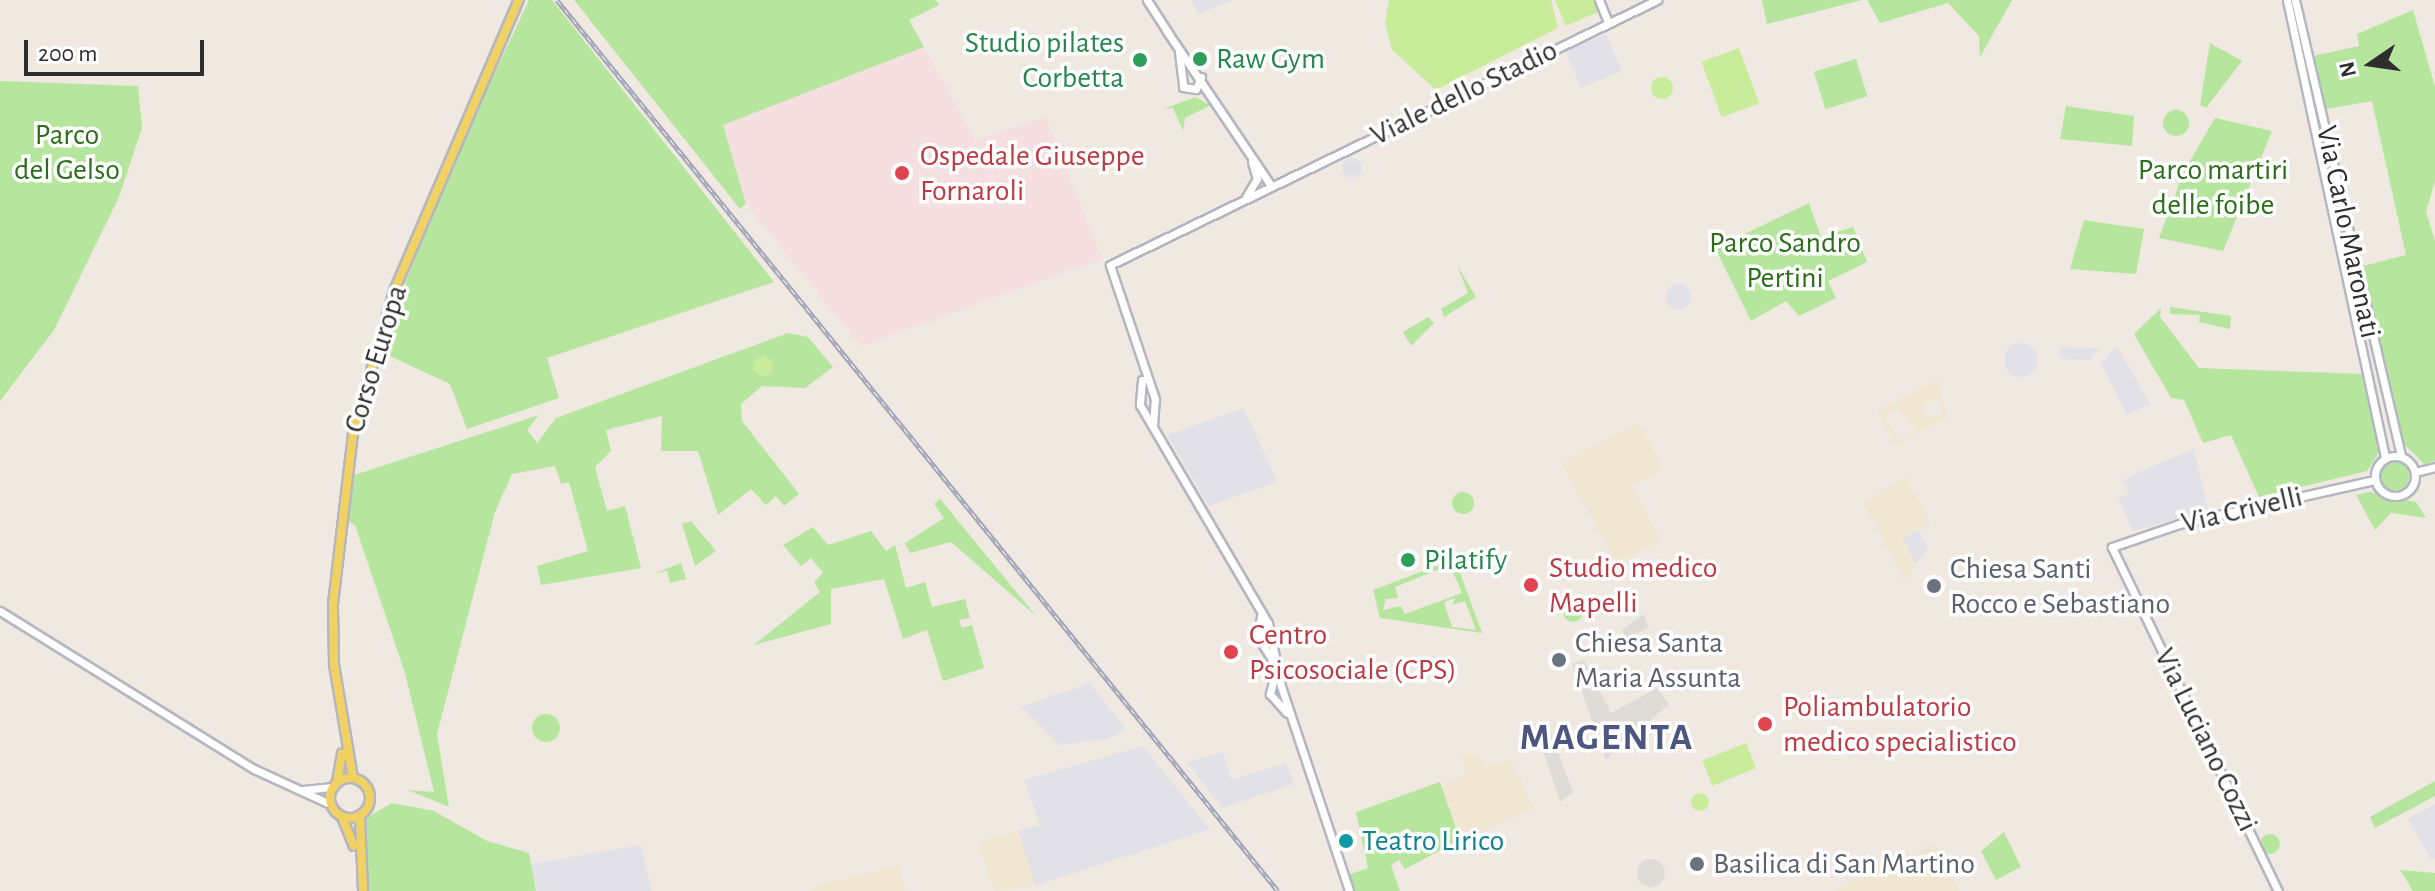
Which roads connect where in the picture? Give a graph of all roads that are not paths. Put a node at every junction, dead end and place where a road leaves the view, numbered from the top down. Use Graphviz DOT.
graph roads {
  1 [pos="519,0"];
  2 [pos="1147,0"];
  3 [pos="1599,0"];
  4 [pos="1657,0"];
  5 [pos="2287,0"];
  6 [pos="2296,4"];
  7 [pos="1608,22"];
  8 [pos="1166,30"];
  9 [pos="1183,74"];
  10 [pos="1200,75"];
  11 [pos="1194,90"];
  12 [pos="1221,111"];
  13 [pos="1246,148"];
  14 [pos="1272,187"];
  15 [pos="1245,199"];
  16 [pos="2361,297"];
  17 [pos="2356,313"];
  18 [pos="2367,320"];
  19 [pos="1146,394"];
  20 [pos="1148,409"];
  21 [pos="2401,456"];
  22 [pos="2385,458"];
  23 [pos="2435,467"];
  24 [pos="2415,472"];
  25 [pos="2374,480"];
  26 [pos="2112,547"];
  27 [pos="0,611"];
  28 [pos="1279,687"];
  29 [pos="1275,699"];
  30 [pos="1291,719"];
  31 [pos="343,741"];
  32 [pos="353,778"];
  33 [pos="335,784"];
  34 [pos="297,791"];
  35 [pos="330,804"];
  36 [pos="360,816"];
  37 [pos="342,817"];
  38 [pos="359,862"];
  39 [pos="363,891"];
  40 [pos="1349,891"];
  41 [pos="2278,891"];
  1 -- 31 [label="main road, Corso Europa"];
  2 -- 8 [label="street"];
  3 -- 7 [label="street"];
  4 -- 7 [label="street, Viale dello Stadio"];
  5 -- 6 [label="street"];
  6 -- 16 [label="street, Via Carlo Maronati"];
  6 -- 17 [label="street, Via Carlo Maronati"];
  7 -- 14 [label="street, Viale dello Stadio"];
  8 -- 9 [label="street"];
  8 -- 10 [label="street"];
  9 -- 10 [label="street"];
  9 -- 11 [label="street"];
  10 -- 11 [label="street"];
  10 -- 12 [label="street"];
  11 -- 12 [label="street"];
  12 -- 13 [label="street"];
  13 -- 14 [label="street"];
  13 -- 15 [label="street"];
  14 -- 15 [label="street, Viale dello Stadio"];
  15 -- 19 [label="street, Viale dello Stadio"];
  16 -- 17 [label="street"];
  16 -- 18 [label="street, Via Carlo Maronati"];
  17 -- 18 [label="street"];
  17 -- 22 [label="street, Via Carlo Maronati"];
  18 -- 21 [label="street, Via Carlo Maronati"];
  19 -- 20 [label="street"];
  19 -- 20 [label="street"];
  20 -- 28 [label="street"];
  21 -- 22 [label="street"];
  21 -- 24 [label="street"];
  22 -- 25 [label="street"];
  23 -- 24 [label="street, Via Crivelli"];
  24 -- 25 [label="street, Via Crivelli"];
  25 -- 26 [label="street, Via Crivelli"];
  26 -- 41 [label="street, Via Luciano Cozzi"];
  27 -- 34 [label="street"];
  28 -- 29 [label="street"];
  28 -- 29 [label="street"];
  28 -- 30 [label="street"];
  29 -- 30 [label="street"];
  30 -- 40 [label="street"];
  31 -- 32 [label="main road, Corso Europa"];
  31 -- 33 [label="main road, Corso Europa"];
  32 -- 33 [label="main road"];
  32 -- 36 [label="main road"];
  33 -- 34 [label="street"];
  33 -- 35 [label="main road"];
  34 -- 35 [label="street"];
  35 -- 37 [label="main road"];
  36 -- 37 [label="main road"];
  36 -- 38 [label="main road"];
  37 -- 38 [label="main road"];
  38 -- 39 [label="main road"];
}
